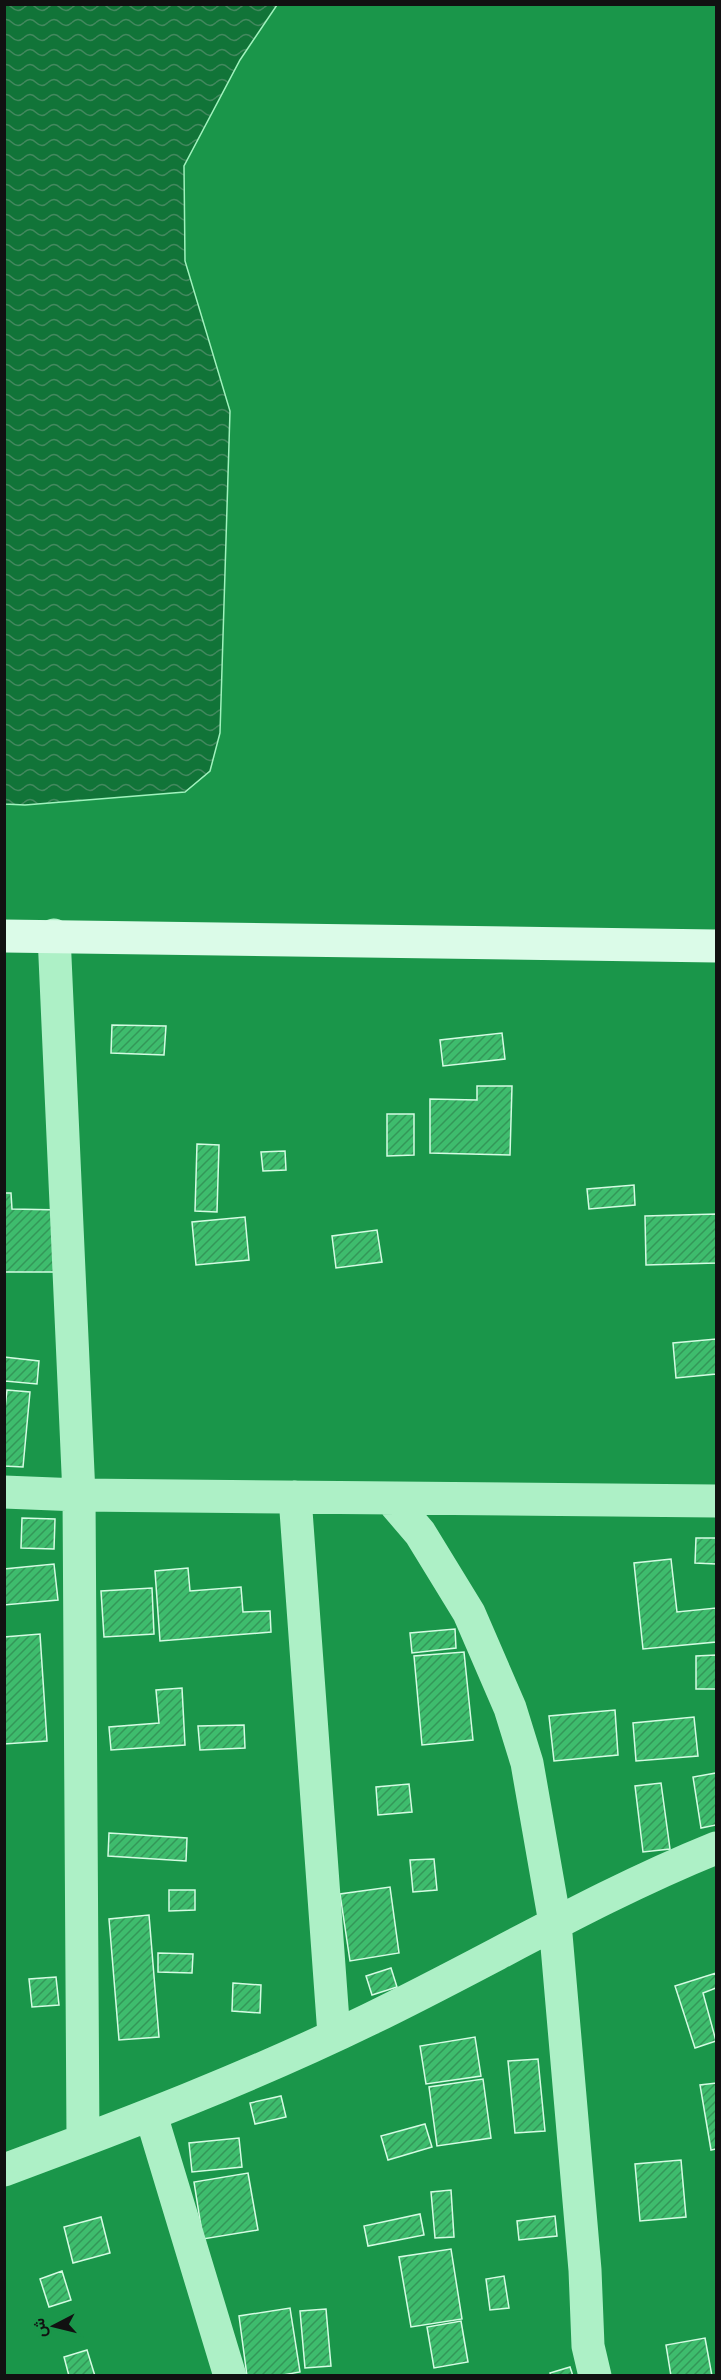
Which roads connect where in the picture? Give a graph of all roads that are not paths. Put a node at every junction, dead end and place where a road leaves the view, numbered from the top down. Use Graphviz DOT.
graph roads {
  1 [pos="54,935"];
  2 [pos="4,936"];
  3 [pos="717,946"];
  4 [pos="4,1492"];
  5 [pos="79,1495"];
  6 [pos="295,1497"];
  7 [pos="390,1498"];
  8 [pos="717,1501"];
  9 [pos="717,1848"];
  10 [pos="555,1923"];
  11 [pos="334,2036"];
  12 [pos="151,2115"];
  13 [pos="83,2140"];
  14 [pos="4,2170"];
  15 [pos="230,2376"];
  16 [pos="595,2376"];
  1 -- 2 [label="street"];
  1 -- 3 [label="street"];
  1 -- 5 [label="street"];
  4 -- 5 [label="street"];
  5 -- 6 [label="street"];
  5 -- 13 [label="street"];
  6 -- 7 [label="street"];
  6 -- 11 [label="street"];
  7 -- 8 [label="street"];
  7 -- 10 [label="street"];
  9 -- 10 [label="street"];
  10 -- 11 [label="street"];
  10 -- 16 [label="street"];
  11 -- 12 [label="street"];
  12 -- 13 [label="street"];
  12 -- 15 [label="street"];
  13 -- 14 [label="street"];
}
